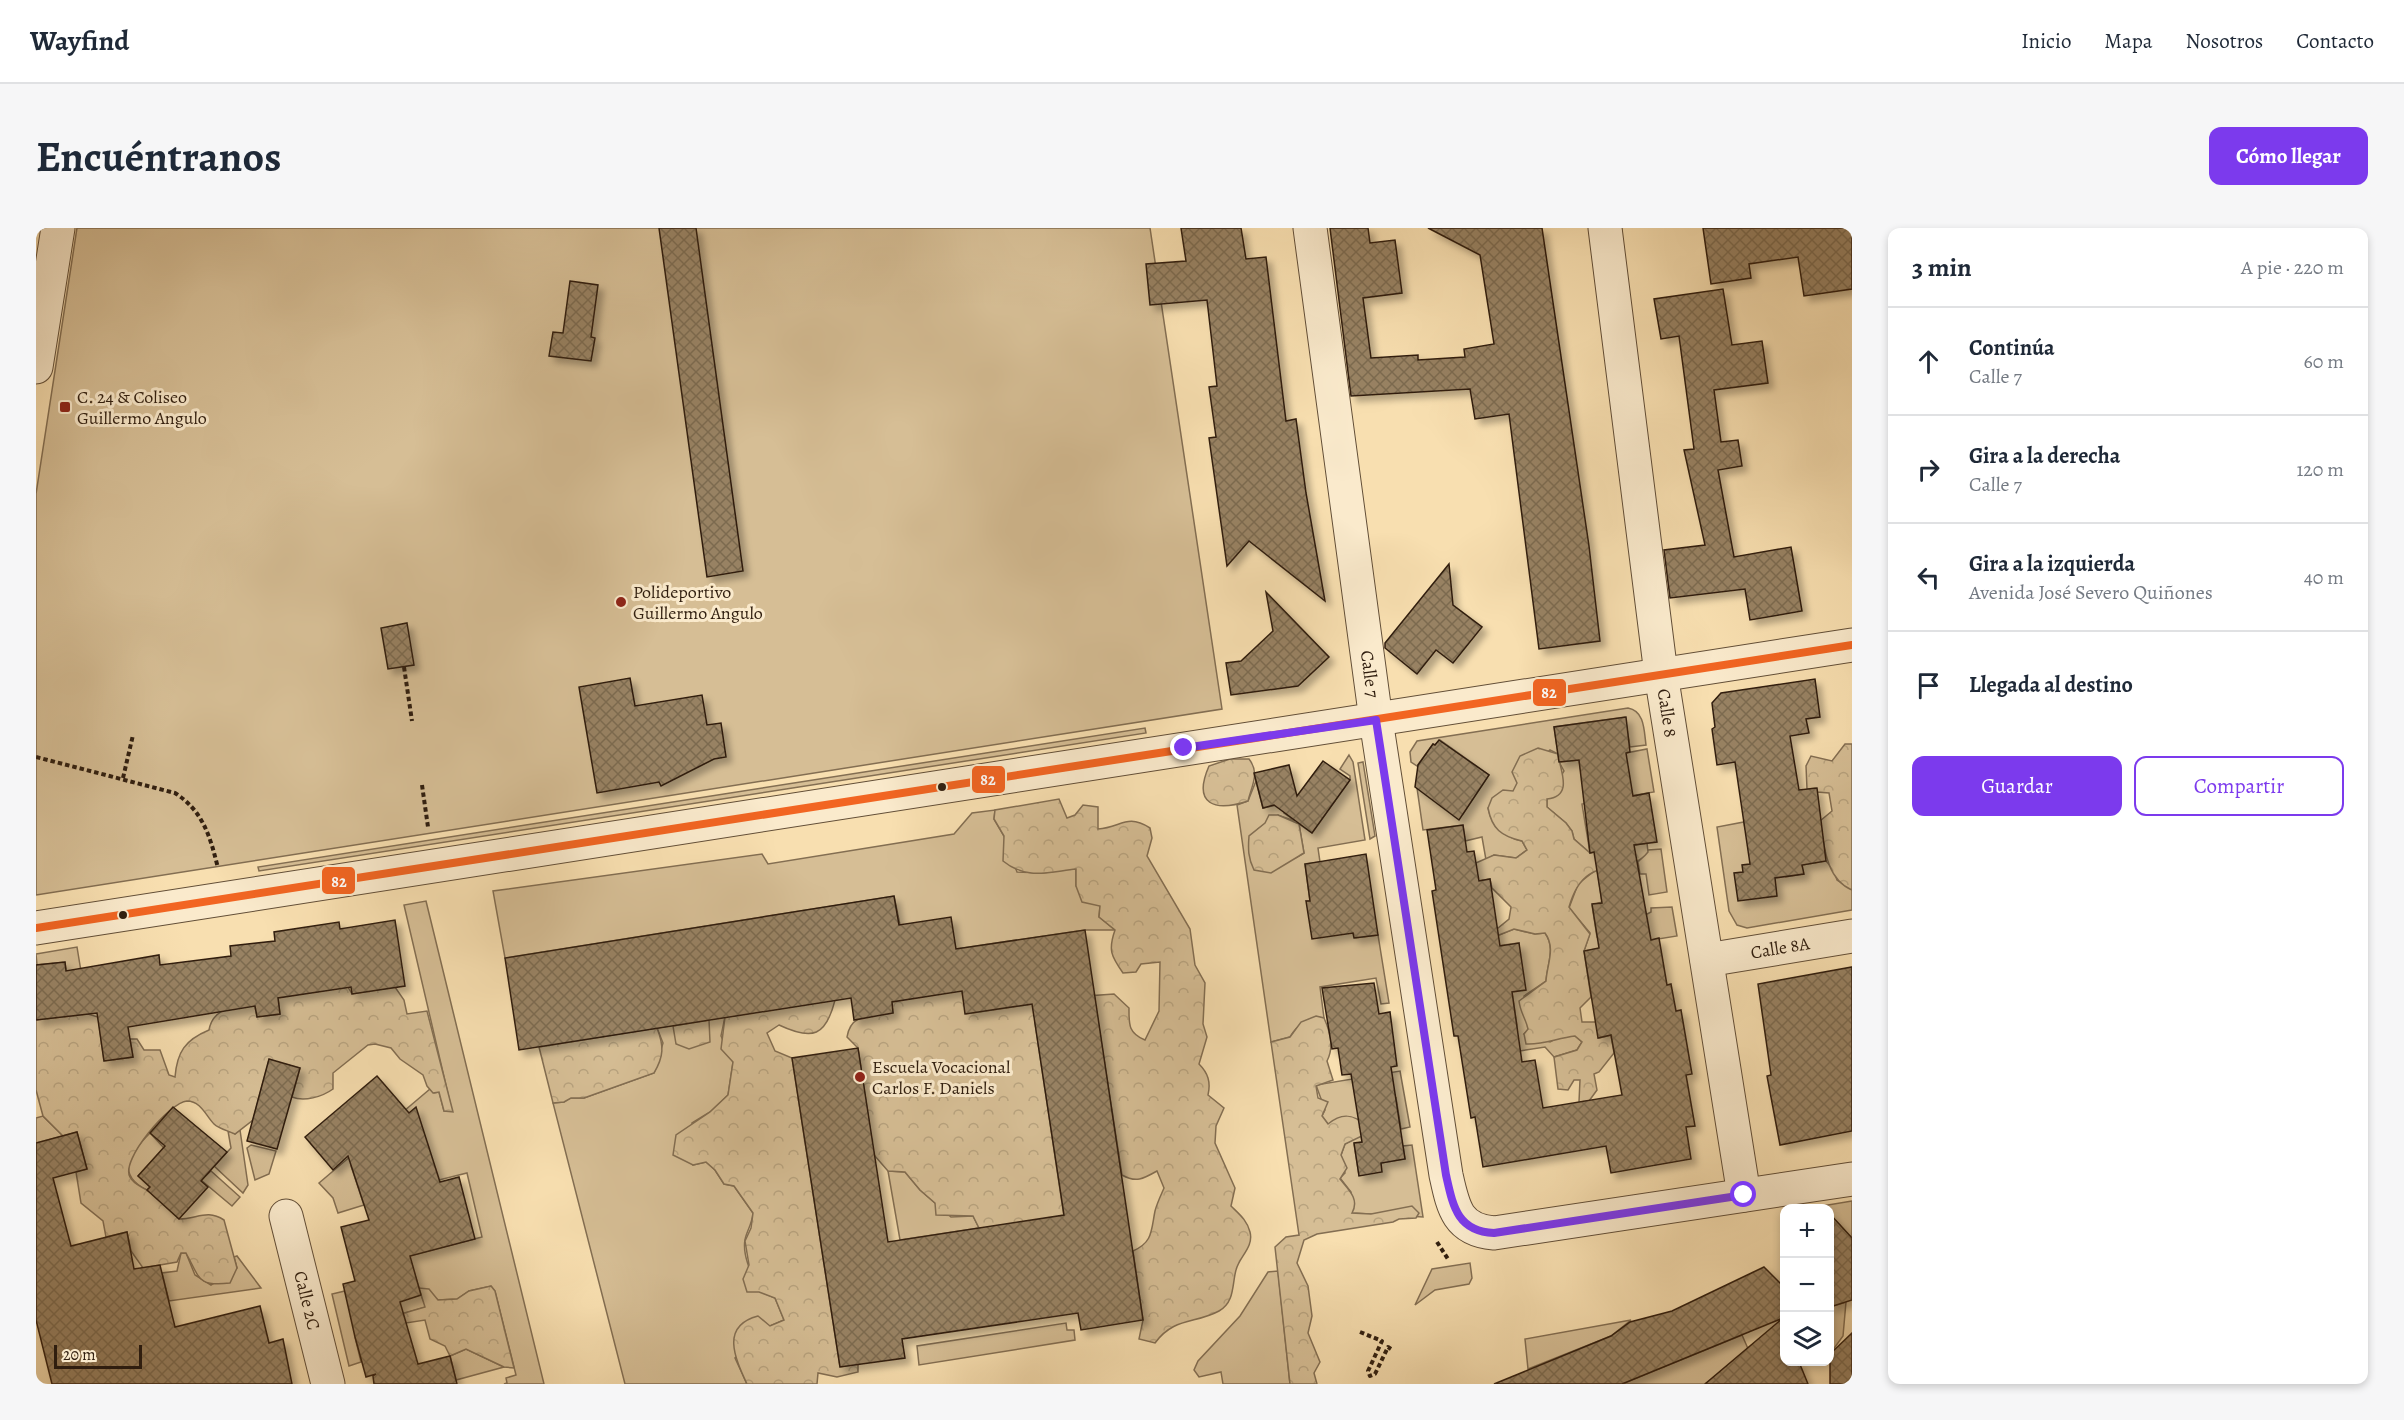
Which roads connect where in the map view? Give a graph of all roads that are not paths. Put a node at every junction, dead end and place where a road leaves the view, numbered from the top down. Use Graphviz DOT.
graph roads {
  1 [pos="58,228"];
  2 [pos="1310,228"];
  3 [pos="1605,228"];
  4 [pos="40,310"];
  5 [pos="36,367"];
  6 [pos="1852,645"];
  7 [pos="1661,674"];
  8 [pos="1376,720"];
  9 [pos="36,928"];
  10 [pos="1852,936"];
  11 [pos="1707,960"];
  12 [pos="1852,1179"];
  13 [pos="1744,1195"];
  14 [pos="286,1216"];
  15 [pos="328,1384"];
  1 -- 4 [label="street"];
  2 -- 8 [label="street, Calle 7"];
  3 -- 7 [label="street, Calle 8"];
  4 -- 5 [label="street"];
  6 -- 7 [label="street"];
  7 -- 8 [label="street"];
  7 -- 11 [label="street, Calle 8"];
  8 -- 9 [label="street"];
  8 -- 13 [label="street, Calle 7"];
  10 -- 11 [label="street, Calle 8A"];
  11 -- 13 [label="street, Calle 8"];
  12 -- 13 [label="street, Calle 7"];
  14 -- 15 [label="street, Calle 2C"];
}
